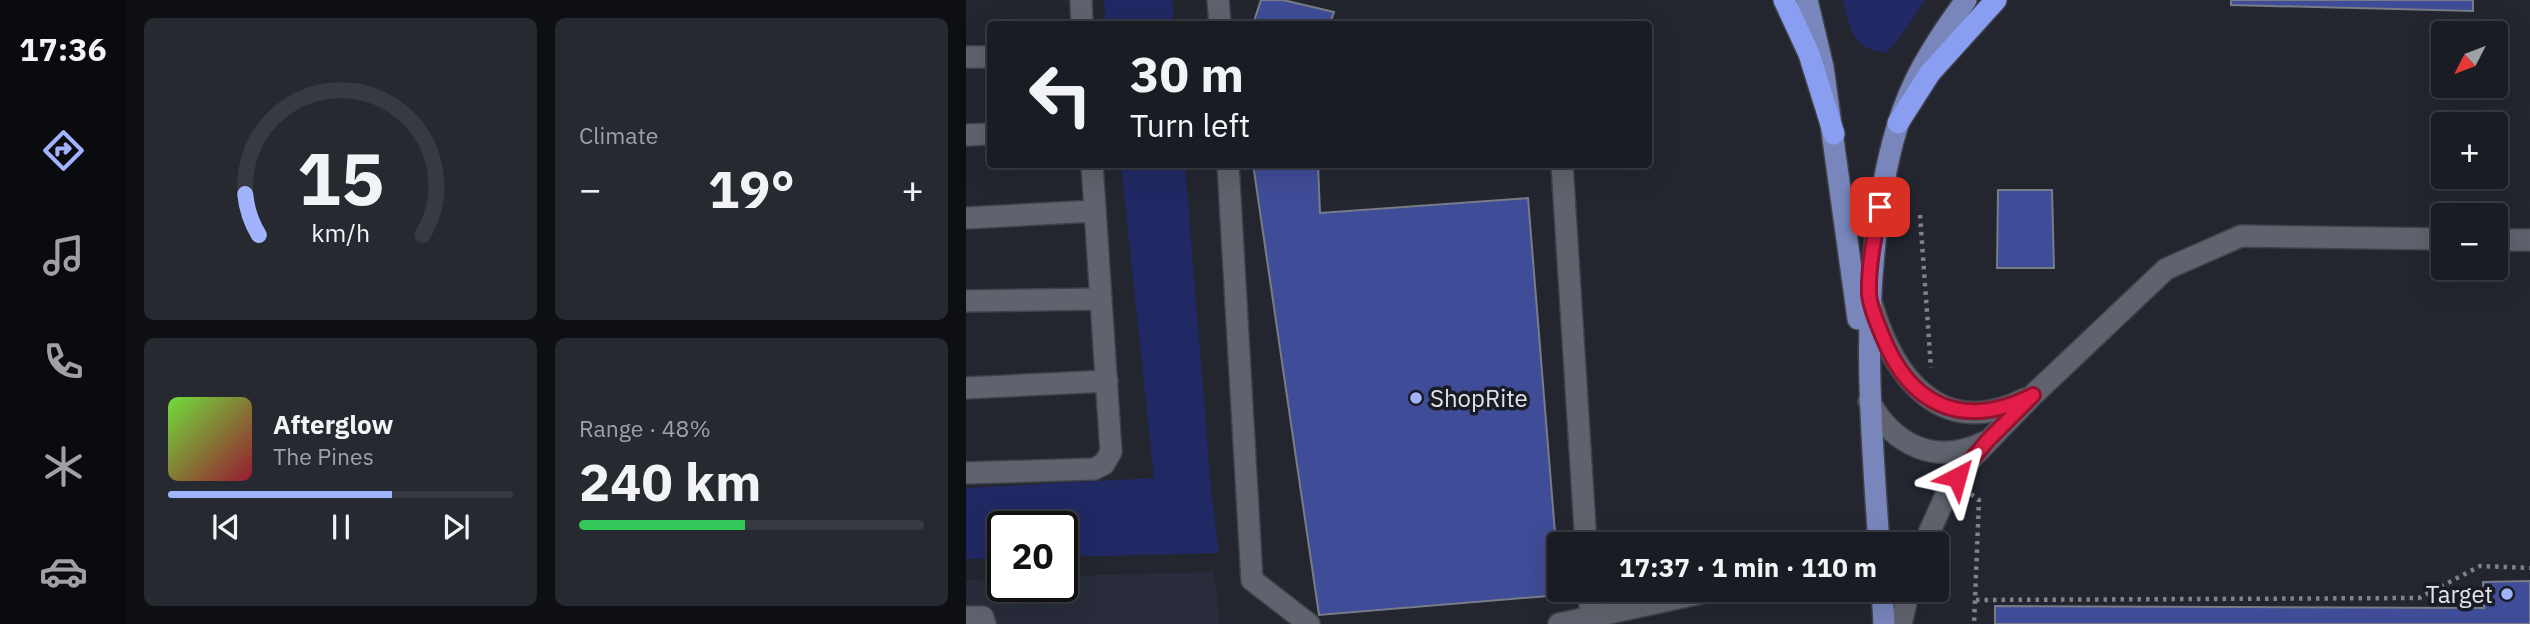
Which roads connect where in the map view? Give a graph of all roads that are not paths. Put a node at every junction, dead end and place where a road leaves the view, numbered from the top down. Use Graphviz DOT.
graph roads {
  1 [pos="1081,0"];
  2 [pos="1218,0"];
  3 [pos="1784,0"];
  4 [pos="1807,0"];
  5 [pos="1966,0"];
  6 [pos="1996,0"];
  7 [pos="1082,21"];
  8 [pos="1220,21"];
  9 [pos="966,57"];
  10 [pos="987,57"];
  11 [pos="1898,123"];
  12 [pos="987,134"];
  13 [pos="1834,134"];
  14 [pos="966,135"];
  15 [pos="1092,168"];
  16 [pos="1228,168"];
  17 [pos="1562,168"];
  18 [pos="1095,211"];
  19 [pos="966,218"];
  20 [pos="2431,239"];
  21 [pos="2508,240"];
  22 [pos="2530,240"];
  23 [pos="1869,295"];
  24 [pos="1101,299"];
  25 [pos="966,300"];
  26 [pos="1107,381"];
  27 [pos="966,388"];
  28 [pos="2033,395"];
  29 [pos="1869,401"];
  30 [pos="1988,440"];
  31 [pos="966,473"];
  32 [pos="1585,532"];
  33 [pos="1878,532"];
  34 [pos="1929,532"];
  35 [pos="1590,602"];
  36 [pos="1660,602"];
  37 [pos="1883,602"];
  38 [pos="1906,602"];
  39 [pos="966,617"];
  40 [pos="1591,617"];
  41 [pos="985,624"];
  42 [pos="1308,624"];
  43 [pos="1559,624"];
  44 [pos="1884,624"];
  45 [pos="1901,624"];
  1 -- 7 [label="lane"];
  2 -- 8 [label="lane"];
  3 -- 13 [label="highway"];
  4 -- 13 [label="main road"];
  5 -- 11 [label="main road"];
  6 -- 11 [label="highway"];
  9 -- 10 [label="lane"];
  11 -- 23 [label="main road"];
  12 -- 14 [label="lane"];
  13 -- 29 [label="main road"];
  15 -- 18 [label="lane"];
  16 -- 42 [label="lane"];
  17 -- 32 [label="lane"];
  18 -- 19 [label="lane"];
  18 -- 24 [label="lane"];
  20 -- 28 [label="lane"];
  21 -- 22 [label="lane"];
  23 -- 28 [label="lane"];
  23 -- 29 [label="main road"];
  24 -- 25 [label="lane"];
  24 -- 26 [label="lane"];
  26 -- 27 [label="lane"];
  26 -- 31 [label="lane"];
  28 -- 30 [label="lane"];
  29 -- 30 [label="lane"];
  29 -- 33 [label="main road"];
  30 -- 34 [label="lane"];
  35 -- 40 [label="lane"];
  36 -- 40 [label="lane"];
  37 -- 44 [label="main road"];
  38 -- 45 [label="lane"];
  39 -- 41 [label="lane"];
  40 -- 43 [label="lane"];
}
